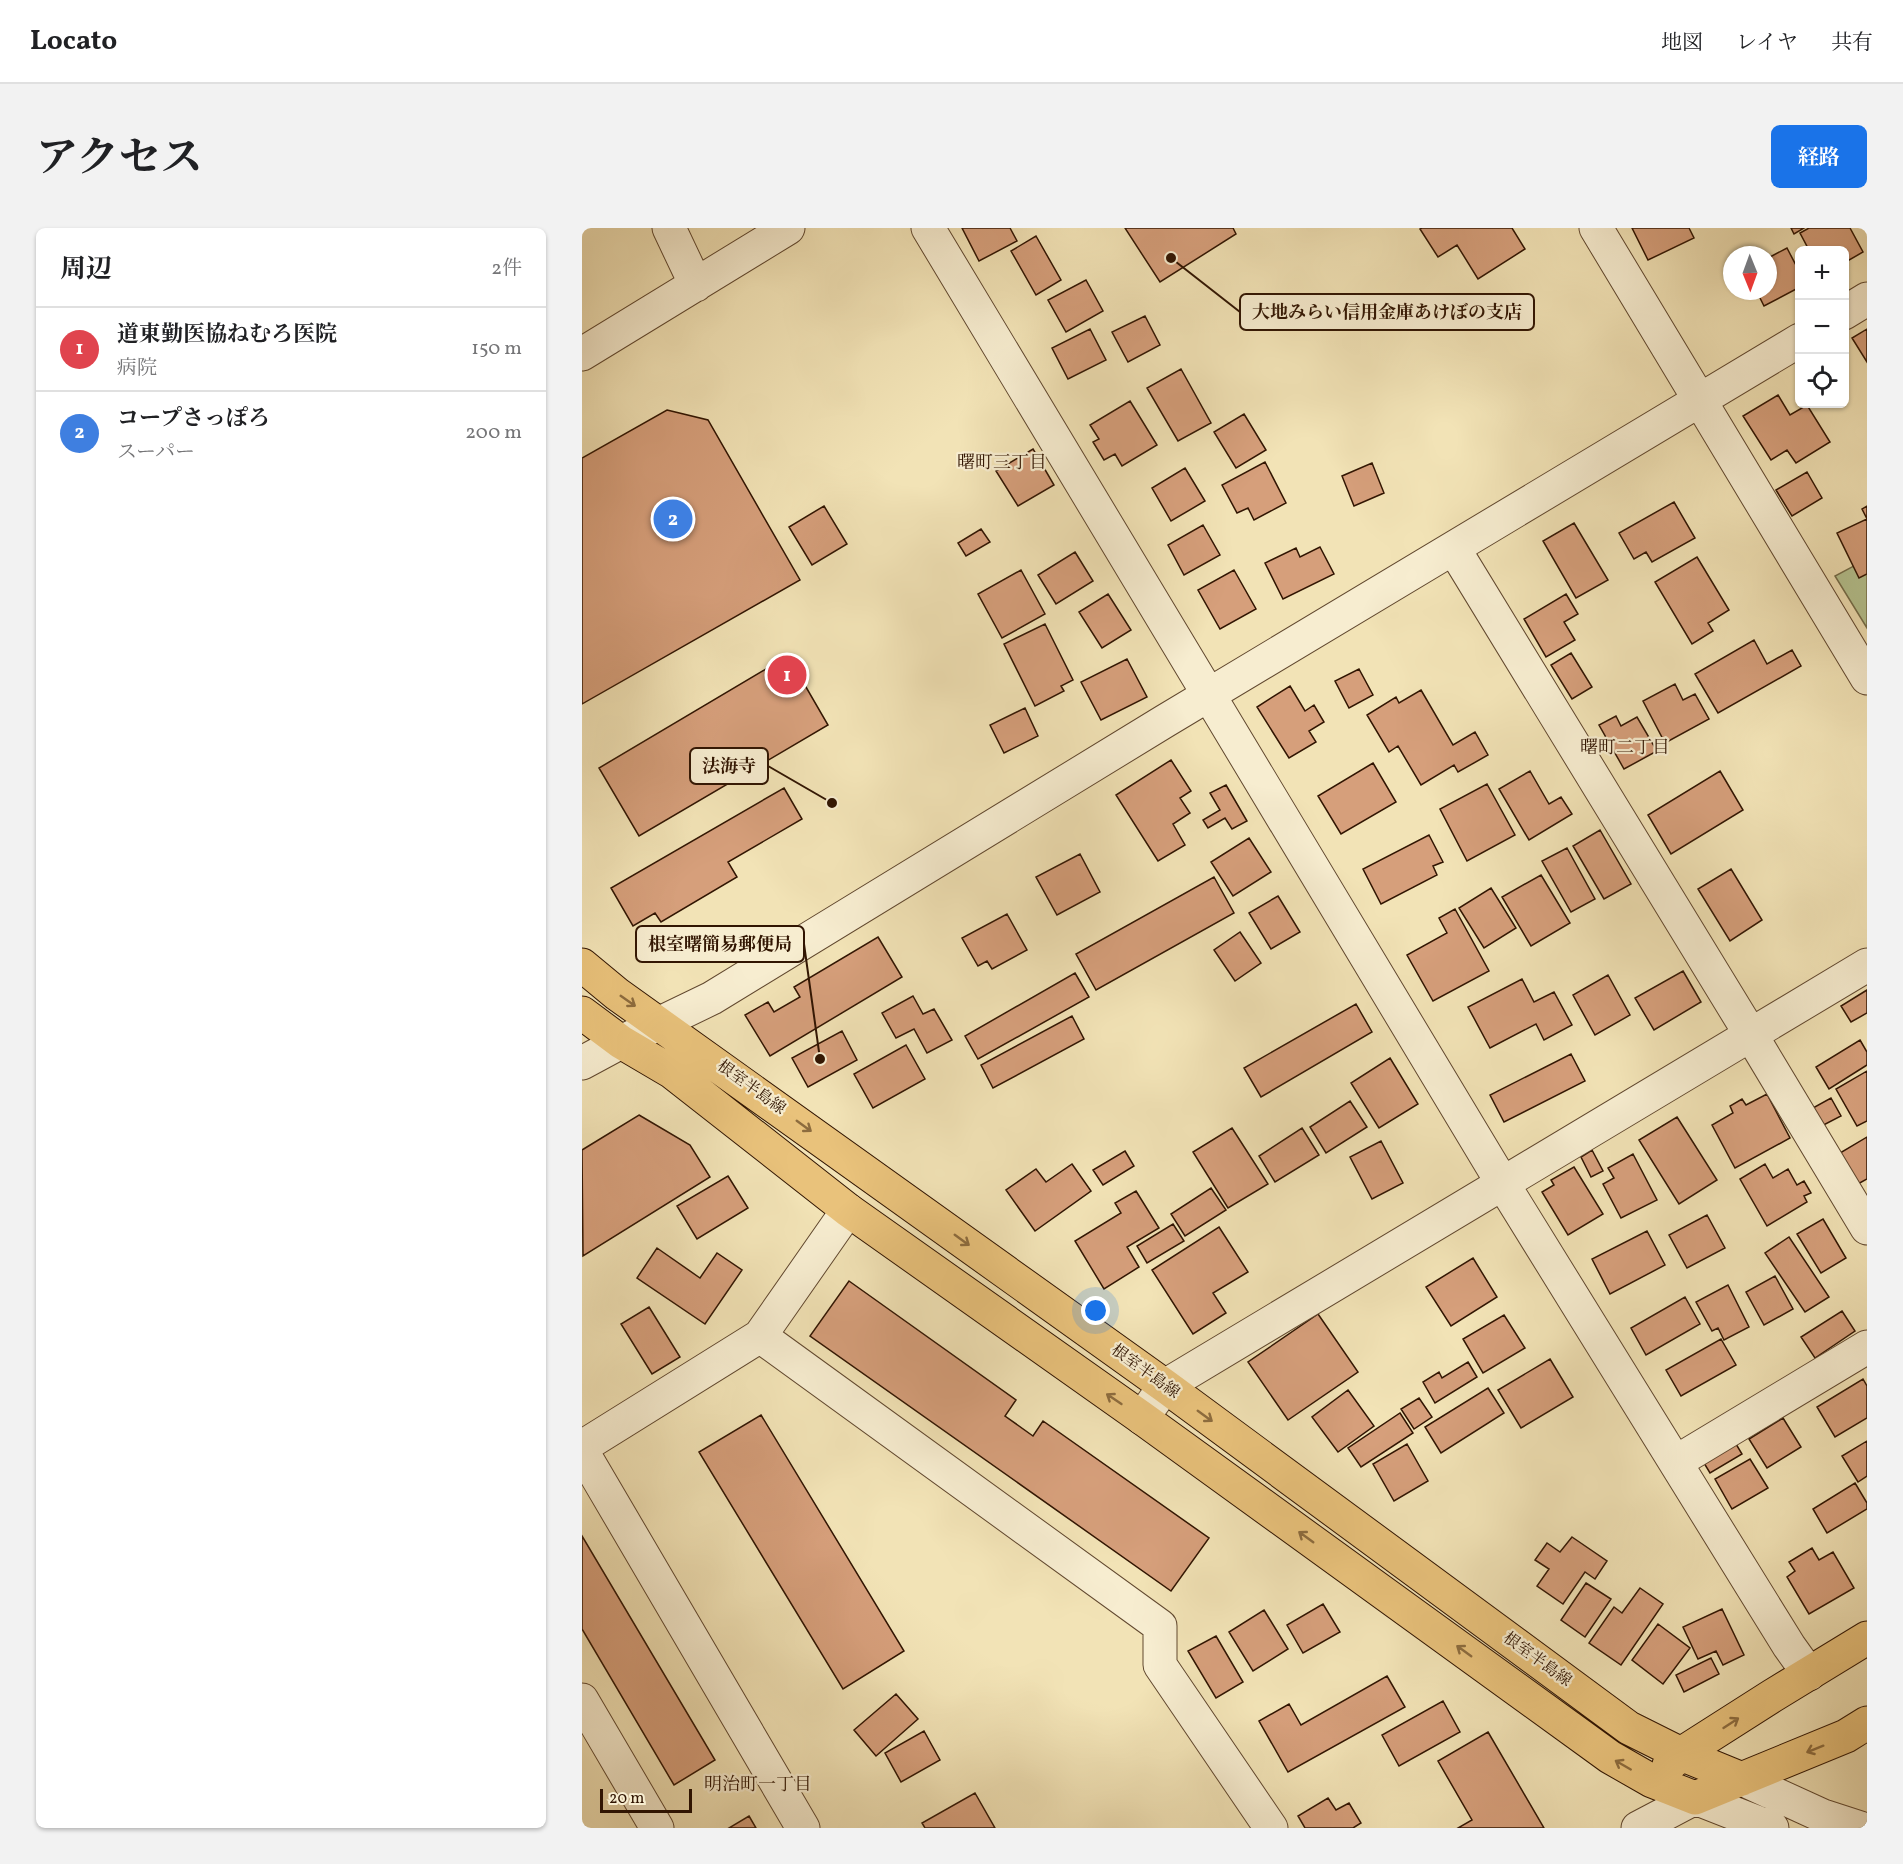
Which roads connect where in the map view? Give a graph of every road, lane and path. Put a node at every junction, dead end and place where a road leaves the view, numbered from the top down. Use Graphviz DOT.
graph roads {
  1 [pos="669,228"];
  2 [pos="788,228"];
  3 [pos="928,228"];
  4 [pos="1596,228"];
  5 [pos="696,285"];
  6 [pos="1867,299"];
  7 [pos="1849,310"];
  8 [pos="1795,343"];
  9 [pos="582,354"];
  10 [pos="1701,400"];
  11 [pos="1454,549"];
  12 [pos="1867,678"];
  13 [pos="1209,695"];
  14 [pos="582,965"];
  15 [pos="1867,965"];
  16 [pos="582,1013"];
  17 [pos="660,1024"];
  18 [pos="1751,1035"];
  19 [pos="621,1042"];
  20 [pos="582,1063"];
  21 [pos="1503,1184"];
  22 [pos="848,1210"];
  23 [pos="1867,1228"];
  24 [pos="760,1336"];
  25 [pos="1867,1347"];
  26 [pos="1165,1386"];
  27 [pos="1142,1418"];
  28 [pos="582,1449"];
  29 [pos="1676,1462"];
  30 [pos="1867,1638"];
  31 [pos="1809,1674"];
  32 [pos="582,1700"];
  33 [pos="1867,1723"];
  34 [pos="1682,1754"];
  35 [pos="1742,1779"];
  36 [pos="1652,1781"];
  37 [pos="1695,1798"];
  38 [pos="657,1828"];
  39 [pos="803,1828"];
  40 [pos="1270,1828"];
  41 [pos="1638,1828"];
  42 [pos="1772,1828"];
  43 [pos="1860,1828"];
  1 -- 5 [label="street"];
  2 -- 5 [label="street"];
  3 -- 13 [label="street"];
  4 -- 10 [label="street"];
  5 -- 9 [label="street"];
  6 -- 7 [label="street"];
  8 -- 10 [label="street"];
  10 -- 11 [label="street"];
  10 -- 12 [label="street"];
  11 -- 13 [label="street"];
  11 -- 18 [label="street"];
  13 -- 17 [label="street"];
  13 -- 21 [label="street"];
  14 -- 17 [label="main road, 根室半島線, one-way"];
  15 -- 18 [label="street"];
  16 -- 19 [label="main road"];
  17 -- 19 [label="street"];
  17 -- 26 [label="main road, 根室半島線, one-way"];
  18 -- 21 [label="street"];
  18 -- 23 [label="street"];
  19 -- 20 [label="street"];
  19 -- 22 [label="main road"];
  21 -- 26 [label="street"];
  21 -- 29 [label="street"];
  22 -- 24 [label="street"];
  27 -- 22 [label="main road, one-way"];
  24 -- 28 [label="street"];
  24 -- 40 [label="street"];
  25 -- 29 [label="street"];
  26 -- 27 [label="street"];
  26 -- 34 [label="main road, 根室半島線, one-way"];
  36 -- 27 [label="main road, one-way"];
  28 -- 39 [label="street"];
  29 -- 31 [label="street"];
  30 -- 31 [label="main road"];
  34 -- 31 [label="main road, one-way"];
  32 -- 38 [label="street"];
  33 -- 35 [label="main road, one-way"];
  34 -- 35 [label="main road, 根室半島線"];
  34 -- 36 [label="main road"];
  35 -- 37 [label="main road"];
  35 -- 43 [label="street"];
  36 -- 37 [label="main road"];
  36 -- 41 [label="street"];
  37 -- 41 [label="street"];
  37 -- 42 [label="street"];
}
